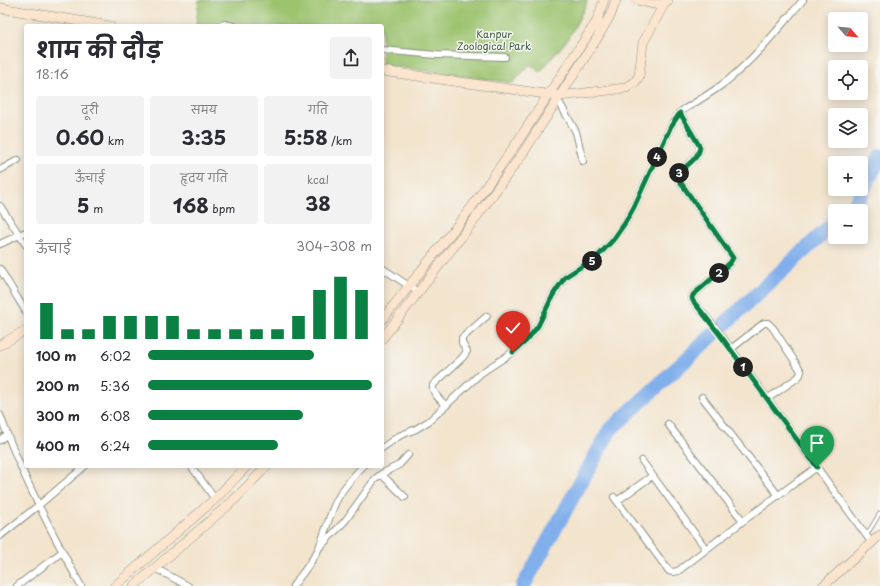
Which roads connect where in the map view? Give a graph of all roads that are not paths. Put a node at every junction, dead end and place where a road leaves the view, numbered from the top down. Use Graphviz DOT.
graph roads {
  1 [pos="604,0"];
  2 [pos="616,0"];
  3 [pos="637,0"];
  4 [pos="803,0"];
  5 [pos="667,2"];
  6 [pos="0,8"];
  7 [pos="98,24"];
  8 [pos="384,50"];
  9 [pos="505,57"];
  10 [pos="384,71"];
  11 [pos="548,94"];
  12 [pos="559,98"];
  13 [pos="680,113"];
  14 [pos="18,160"];
  15 [pos="583,161"];
  16 [pos="0,170"];
  17 [pos="0,206"];
  18 [pos="23,233"];
  19 [pos="0,244"];
  20 [pos="0,269"];
  21 [pos="384,269"];
  22 [pos="409,286"];
  23 [pos="418,292"];
  24 [pos="24,309"];
  25 [pos="487,316"];
  26 [pos="384,317"];
  27 [pos="24,331"];
  28 [pos="384,336"];
  29 [pos="0,345"];
  30 [pos="730,349"];
  31 [pos="702,397"];
  32 [pos="767,399"];
  33 [pos="446,406"];
  34 [pos="0,415"];
  35 [pos="668,424"];
  36 [pos="7,434"];
  37 [pos="0,440"];
  38 [pos="384,447"];
  39 [pos="408,455"];
  40 [pos="642,461"];
  41 [pos="817,467"];
  42 [pos="83,468"];
  43 [pos="192,468"];
  44 [pos="245,468"];
  45 [pos="265,468"];
  46 [pos="361,468"];
  47 [pos="381,474"];
  48 [pos="652,476"];
  49 [pos="778,495"];
  50 [pos="405,497"];
  51 [pos="214,499"];
  52 [pos="39,505"];
  53 [pos="880,513"];
  54 [pos="743,521"];
  55 [pos="880,535"];
  56 [pos="0,536"];
  57 [pos="869,539"];
  58 [pos="706,549"];
  59 [pos="318,550"];
  60 [pos="62,552"];
  61 [pos="156,568"];
  62 [pos="17,586"];
  63 [pos="80,586"];
  64 [pos="115,586"];
  65 [pos="134,586"];
  66 [pos="188,586"];
  67 [pos="293,586"];
  68 [pos="823,586"];
  1 -- 11 [label="main road"];
  2 -- 12 [label="main road"];
  3 -- 5 [label="main road"];
  4 -- 13 [label="street"];
  5 -- 12 [label="main road"];
  6 -- 7 [label="main road"];
  8 -- 9 [label="street"];
  10 -- 11 [label="main road"];
  11 -- 12 [label="main road"];
  11 -- 22 [label="main road"];
  12 -- 15 [label="street"];
  12 -- 23 [label="main road"];
  13 -- 30 [label="street"];
  13 -- 33 [label="street"];
  14 -- 16 [label="street"];
  17 -- 18 [label="street"];
  18 -- 19 [label="street"];
  20 -- 24 [label="street"];
  21 -- 22 [label="street"];
  22 -- 23 [label="street"];
  22 -- 26 [label="main road"];
  23 -- 28 [label="main road"];
  25 -- 33 [label="street"];
  27 -- 29 [label="main road"];
  30 -- 32 [label="street"];
  30 -- 32 [label="street"];
  31 -- 49 [label="street"];
  32 -- 41 [label="street"];
  33 -- 38 [label="street"];
  34 -- 36 [label="street"];
  35 -- 54 [label="street"];
  36 -- 37 [label="street"];
  36 -- 52 [label="street"];
  39 -- 47 [label="street"];
  40 -- 48 [label="street"];
  41 -- 49 [label="street"];
  41 -- 57 [label="street"];
  42 -- 52 [label="street"];
  43 -- 51 [label="street"];
  44 -- 51 [label="main road"];
  45 -- 61 [label="main road"];
  46 -- 59 [label="street"];
  47 -- 50 [label="street"];
  47 -- 59 [label="street"];
  48 -- 58 [label="street"];
  48 -- 58 [label="street"];
  49 -- 54 [label="street"];
  51 -- 64 [label="main road"];
  52 -- 56 [label="street"];
  52 -- 60 [label="street"];
  53 -- 57 [label="lane"];
  54 -- 58 [label="street"];
  55 -- 57 [label="main road"];
  57 -- 68 [label="main road"];
  59 -- 67 [label="street"];
  60 -- 62 [label="street"];
  60 -- 63 [label="street"];
  61 -- 65 [label="main road"];
  61 -- 66 [label="street"];
}
